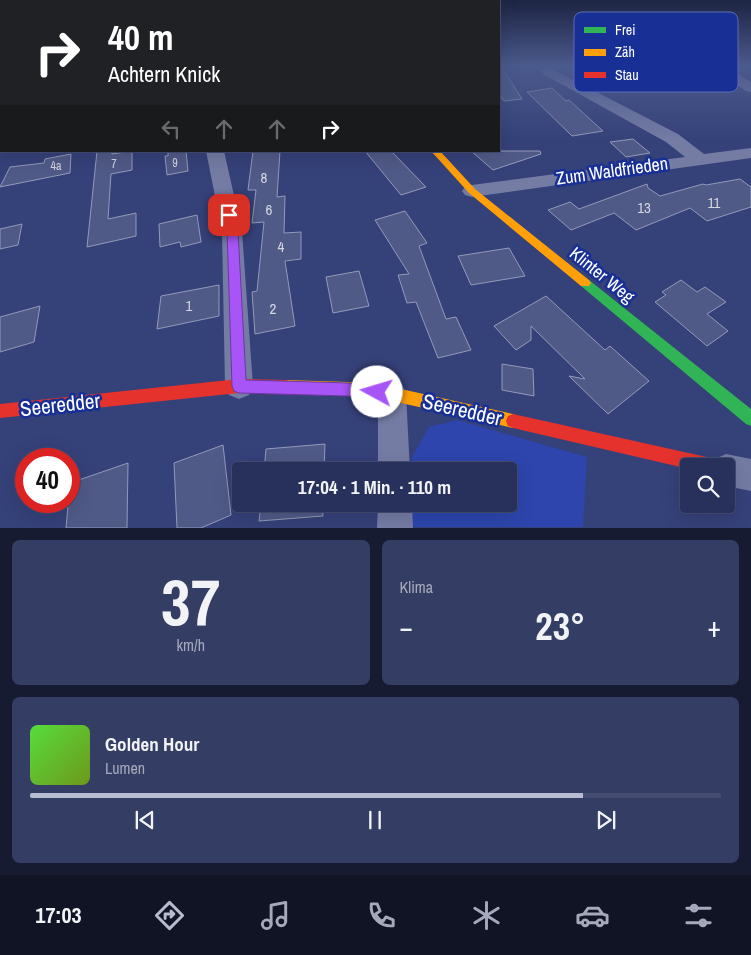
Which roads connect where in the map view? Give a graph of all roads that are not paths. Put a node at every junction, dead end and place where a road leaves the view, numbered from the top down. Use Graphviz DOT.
graph roads {
  1 [pos="587,92"];
  2 [pos="215,152"];
  3 [pos="437,152"];
  4 [pos="751,152"];
  5 [pos="699,159"];
  6 [pos="472,191"];
  7 [pos="239,386"];
  8 [pos="392,394"];
  9 [pos="0,411"];
  10 [pos="751,419"];
  11 [pos="680,459"];
  12 [pos="394,462"];
  13 [pos="735,472"];
  14 [pos="751,475"];
  15 [pos="395,512"];
  16 [pos="395,528"];
  1 -- 5 [label="street"];
  2 -- 7 [label="street"];
  3 -- 6 [label="street, Klinter Weg"];
  4 -- 5 [label="street, Zum Waldfrieden"];
  5 -- 6 [label="street, Zum Waldfrieden"];
  6 -- 10 [label="street, Klinter Weg"];
  7 -- 8 [label="street, Seeredder"];
  7 -- 9 [label="street, Seeredder"];
  8 -- 11 [label="street, Seeredder"];
  8 -- 12 [label="street"];
  13 -- 14 [label="street"];
  15 -- 16 [label="street"];
}
